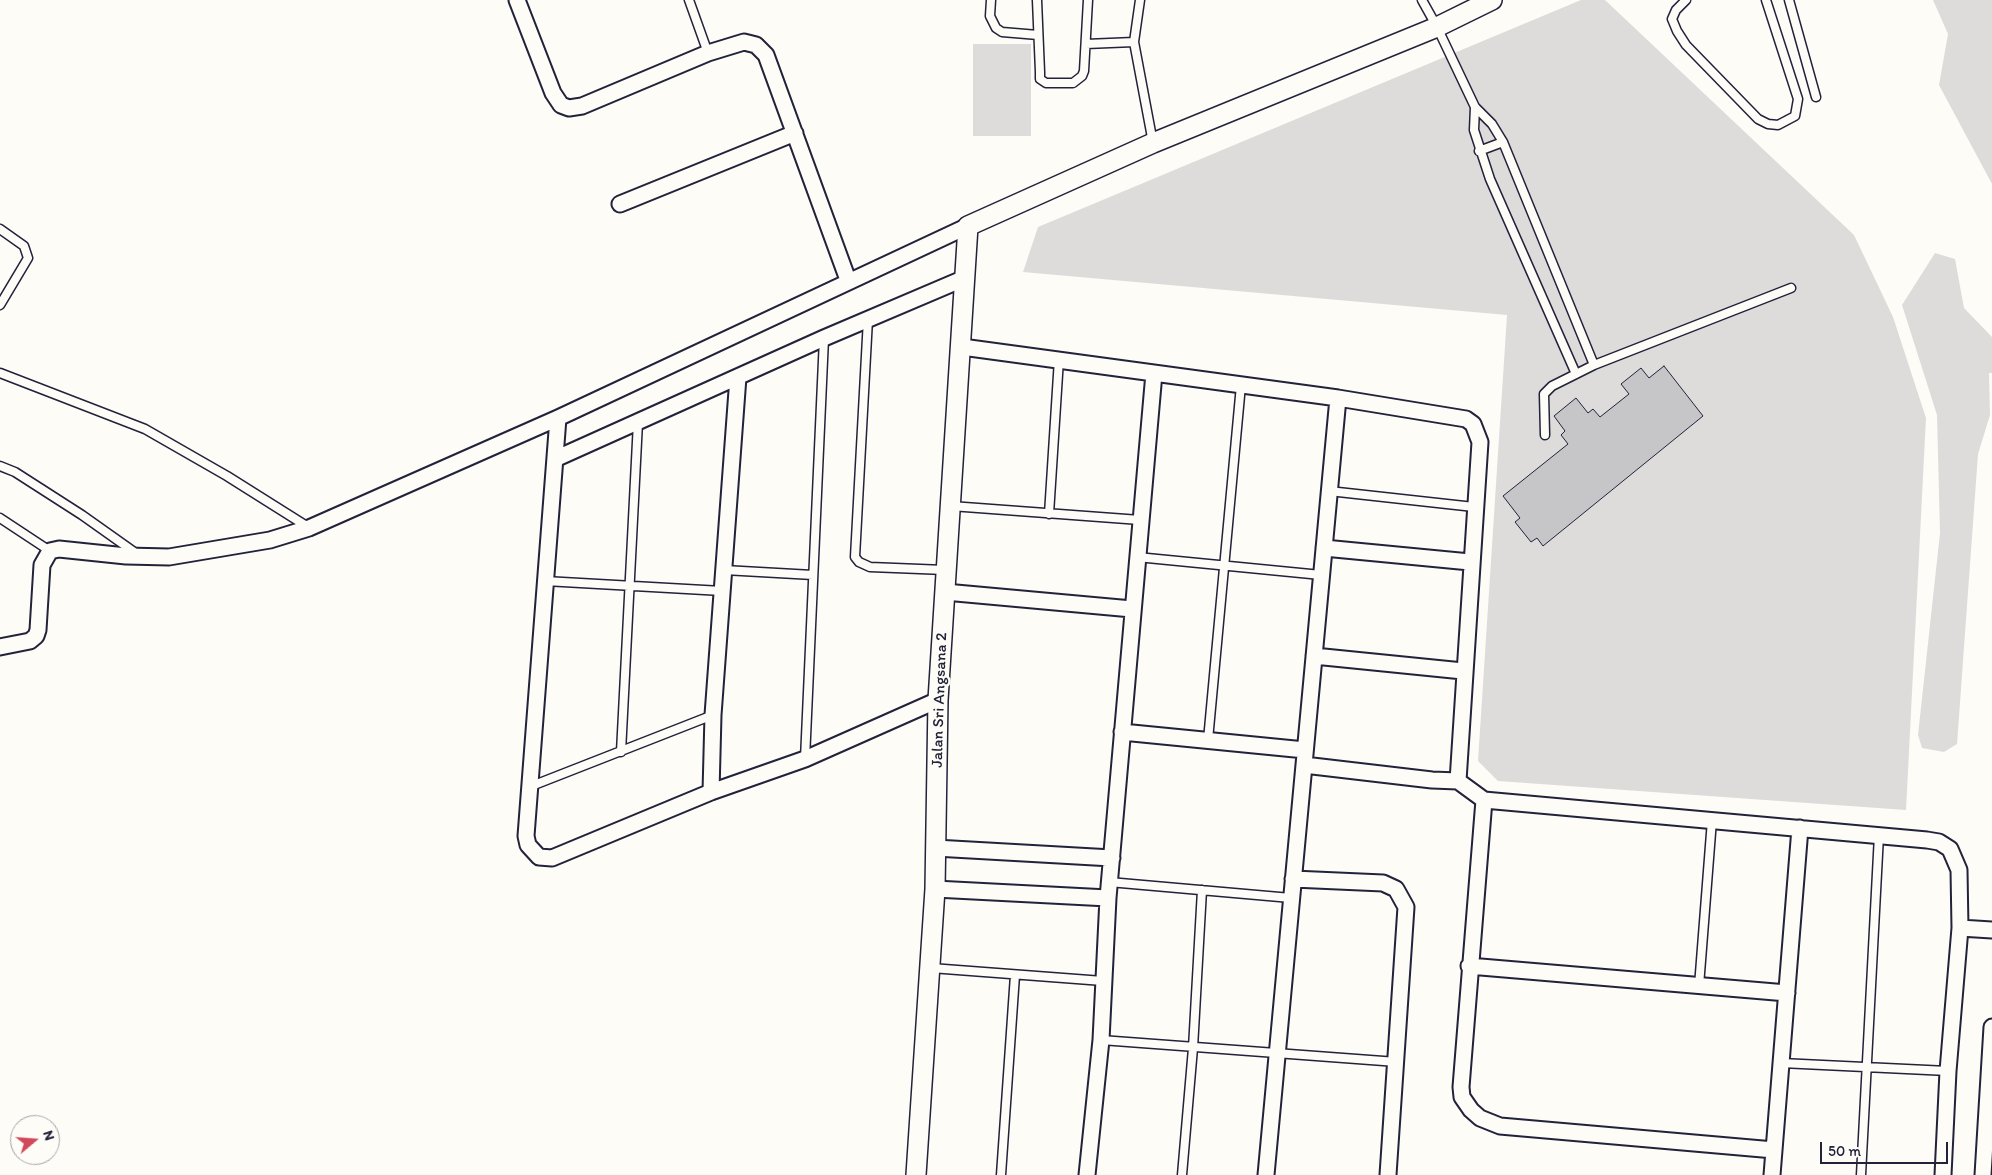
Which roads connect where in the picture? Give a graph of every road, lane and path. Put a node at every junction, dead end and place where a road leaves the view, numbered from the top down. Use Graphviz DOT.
graph roads {
  1 [pos="517,0"];
  2 [pos="689,0"];
  3 [pos="991,0"];
  4 [pos="1037,0"];
  5 [pos="1088,0"];
  6 [pos="1140,0"];
  7 [pos="1422,0"];
  8 [pos="1492,0"];
  9 [pos="1686,0"];
  10 [pos="1766,0"];
  11 [pos="1789,0"];
  12 [pos="1437,26"];
  13 [pos="1038,34"];
  14 [pos="1134,42"];
  15 [pos="1086,44"];
  16 [pos="708,53"];
  17 [pos="1816,97"];
  18 [pos="1475,107"];
  19 [pos="796,133"];
  20 [pos="1503,142"];
  21 [pos="1153,143"];
  22 [pos="1479,151"];
  23 [pos="620,204"];
  24 [pos="968,226"];
  25 [pos="0,229"];
  26 [pos="965,278"];
  27 [pos="848,280"];
  28 [pos="1791,288"];
  29 [pos="0,305"];
  30 [pos="868,319"];
  31 [pos="824,338"];
  32 [pos="962,347"];
  33 [pos="1059,359"];
  34 [pos="1594,365"];
  35 [pos="0,373"];
  36 [pos="1154,373"];
  37 [pos="1576,374"];
  38 [pos="738,377"];
  39 [pos="1241,385"];
  40 [pos="1338,398"];
  41 [pos="558,418"];
  42 [pos="638,422"];
  43 [pos="1545,435"];
  44 [pos="555,459"];
  45 [pos="0,466"];
  46 [pos="1329,491"];
  47 [pos="951,506"];
  48 [pos="1474,507"];
  49 [pos="1049,514"];
  50 [pos="0,518"];
  51 [pos="1140,520"];
  52 [pos="309,528"];
  53 [pos="1324,548"];
  54 [pos="50,550"];
  55 [pos="142,557"];
  56 [pos="1137,557"];
  57 [pos="1470,562"];
  58 [pos="1224,566"];
  59 [pos="724,570"];
  60 [pos="946,570"];
  61 [pos="813,575"];
  62 [pos="1321,575"];
  63 [pos="545,581"];
  64 [pos="631,585"];
  65 [pos="722,591"];
  66 [pos="945,592"];
  67 [pos="1132,609"];
  68 [pos="0,647"];
  69 [pos="1314,656"];
  70 [pos="1463,671"];
  71 [pos="938,700"];
  72 [pos="713,715"];
  73 [pos="1122,732"];
  74 [pos="1208,740"];
  75 [pos="621,752"];
  76 [pos="1305,758"];
  77 [pos="805,759"];
  78 [pos="1458,781"];
  79 [pos="529,787"];
  80 [pos="712,792"];
  81 [pos="1484,800"];
  82 [pos="1712,820"];
  83 [pos="1800,828"];
  84 [pos="1880,835"];
  85 [pos="935,848"];
  86 [pos="1112,858"];
  87 [pos="1293,879"];
  88 [pos="1109,882"];
  89 [pos="935,889"];
  90 [pos="1202,890"];
  91 [pos="1108,898"];
  92 [pos="1291,898"];
  93 [pos="1960,928"];
  94 [pos="1992,930"];
  95 [pos="1469,966"];
  96 [pos="930,968"];
  97 [pos="1016,975"];
  98 [pos="1104,981"];
  99 [pos="1699,986"];
  100 [pos="1787,993"];
  101 [pos="1992,1027"];
  102 [pos="1101,1040"];
  103 [pos="1193,1048"];
  104 [pos="1277,1054"];
  105 [pos="1397,1062"];
  106 [pos="1781,1063"];
  107 [pos="1866,1067"];
  108 [pos="1948,1071"];
  109 [pos="1774,1150"];
  110 [pos="1988,1153"];
  111 [pos="916,1175"];
  112 [pos="1001,1175"];
  113 [pos="1087,1175"];
  114 [pos="1182,1175"];
  115 [pos="1266,1175"];
  116 [pos="1388,1175"];
  117 [pos="1772,1175"];
  118 [pos="1861,1175"];
  119 [pos="1943,1175"];
  120 [pos="1983,1175"];
  1 -- 16 [label="street"];
  2 -- 16 [label="lane"];
  3 -- 13 [label="lane"];
  4 -- 13 [label="lane"];
  5 -- 15 [label="lane"];
  6 -- 14 [label="lane"];
  7 -- 12 [label="lane"];
  8 -- 12 [label="street"];
  9 -- 10 [label="lane"];
  11 -- 17 [label="lane"];
  12 -- 18 [label="lane"];
  12 -- 21 [label="street"];
  13 -- 15 [label="lane"];
  14 -- 15 [label="lane"];
  14 -- 21 [label="lane"];
  16 -- 19 [label="street"];
  18 -- 20 [label="lane"];
  18 -- 22 [label="lane"];
  19 -- 23 [label="street"];
  19 -- 27 [label="street"];
  20 -- 22 [label="lane"];
  20 -- 34 [label="lane"];
  21 -- 24 [label="street"];
  22 -- 37 [label="lane"];
  24 -- 26 [label="street, Jalan Sri Angsana 2"];
  24 -- 27 [label="street"];
  25 -- 29 [label="lane"];
  26 -- 30 [label="street"];
  26 -- 32 [label="street, Jalan Sri Angsana 2"];
  27 -- 41 [label="street"];
  28 -- 34 [label="lane"];
  30 -- 31 [label="street"];
  30 -- 60 [label="lane"];
  31 -- 38 [label="street"];
  31 -- 61 [label="lane"];
  32 -- 33 [label="street"];
  32 -- 47 [label="street, Jalan Sri Angsana 2"];
  33 -- 36 [label="street"];
  33 -- 49 [label="lane"];
  34 -- 37 [label="lane"];
  35 -- 52 [label="lane"];
  36 -- 39 [label="street"];
  36 -- 51 [label="street"];
  37 -- 43 [label="lane"];
  38 -- 42 [label="street"];
  38 -- 59 [label="street"];
  39 -- 40 [label="street"];
  39 -- 58 [label="lane"];
  40 -- 46 [label="street"];
  40 -- 48 [label="street"];
  41 -- 44 [label="street"];
  41 -- 52 [label="street"];
  42 -- 44 [label="street"];
  42 -- 64 [label="lane"];
  44 -- 63 [label="street"];
  45 -- 55 [label="lane"];
  46 -- 48 [label="lane"];
  46 -- 53 [label="street"];
  47 -- 49 [label="lane"];
  47 -- 60 [label="street, Jalan Sri Angsana 2"];
  48 -- 57 [label="street"];
  49 -- 51 [label="lane"];
  50 -- 54 [label="lane"];
  51 -- 56 [label="street"];
  52 -- 55 [label="street"];
  53 -- 57 [label="street"];
  53 -- 62 [label="street"];
  54 -- 55 [label="street"];
  54 -- 68 [label="street"];
  56 -- 58 [label="lane"];
  56 -- 67 [label="street"];
  57 -- 70 [label="street"];
  58 -- 62 [label="lane"];
  58 -- 74 [label="lane"];
  59 -- 61 [label="lane"];
  59 -- 65 [label="street"];
  60 -- 66 [label="street, Jalan Sri Angsana 2"];
  61 -- 77 [label="lane"];
  62 -- 69 [label="street"];
  63 -- 64 [label="lane"];
  63 -- 79 [label="street"];
  64 -- 65 [label="lane"];
  64 -- 75 [label="lane"];
  65 -- 72 [label="street"];
  66 -- 67 [label="street"];
  66 -- 71 [label="street, Jalan Sri Angsana 2"];
  67 -- 73 [label="street"];
  69 -- 70 [label="street"];
  69 -- 76 [label="street"];
  70 -- 78 [label="street"];
  71 -- 77 [label="street"];
  71 -- 85 [label="street, Jalan Sri Angsana 2"];
  72 -- 75 [label="lane"];
  72 -- 80 [label="street"];
  73 -- 74 [label="street"];
  73 -- 86 [label="street"];
  74 -- 76 [label="street"];
  75 -- 79 [label="lane"];
  76 -- 78 [label="street"];
  76 -- 87 [label="street"];
  77 -- 80 [label="street"];
  78 -- 81 [label="street"];
  79 -- 80 [label="street"];
  81 -- 82 [label="street"];
  81 -- 95 [label="street"];
  82 -- 83 [label="street"];
  82 -- 99 [label="lane"];
  83 -- 84 [label="street"];
  83 -- 100 [label="street"];
  84 -- 93 [label="street"];
  84 -- 107 [label="lane"];
  85 -- 86 [label="street"];
  85 -- 89 [label="street, Jalan Sri Angsana 2"];
  86 -- 88 [label="street"];
  87 -- 92 [label="street"];
  87 -- 105 [label="street"];
  88 -- 90 [label="lane"];
  88 -- 91 [label="street"];
  89 -- 91 [label="street"];
  89 -- 96 [label="street, Jalan Sri Angsana 2"];
  90 -- 92 [label="lane"];
  90 -- 103 [label="lane"];
  91 -- 98 [label="street"];
  92 -- 104 [label="street"];
  93 -- 94 [label="street"];
  93 -- 108 [label="street"];
  95 -- 99 [label="street"];
  95 -- 109 [label="street"];
  96 -- 97 [label="lane"];
  96 -- 111 [label="street, Jalan Sri Angsana 2"];
  97 -- 98 [label="lane"];
  97 -- 112 [label="lane"];
  98 -- 102 [label="street"];
  99 -- 100 [label="street"];
  100 -- 106 [label="street"];
  101 -- 110 [label="street"];
  102 -- 103 [label="lane"];
  102 -- 113 [label="street"];
  103 -- 104 [label="lane"];
  103 -- 114 [label="lane"];
  104 -- 105 [label="lane"];
  104 -- 115 [label="street"];
  105 -- 116 [label="street"];
  106 -- 107 [label="lane"];
  106 -- 109 [label="street"];
  107 -- 108 [label="lane"];
  107 -- 118 [label="lane"];
  108 -- 119 [label="street"];
  109 -- 117 [label="street"];
  110 -- 120 [label="street"];
}
